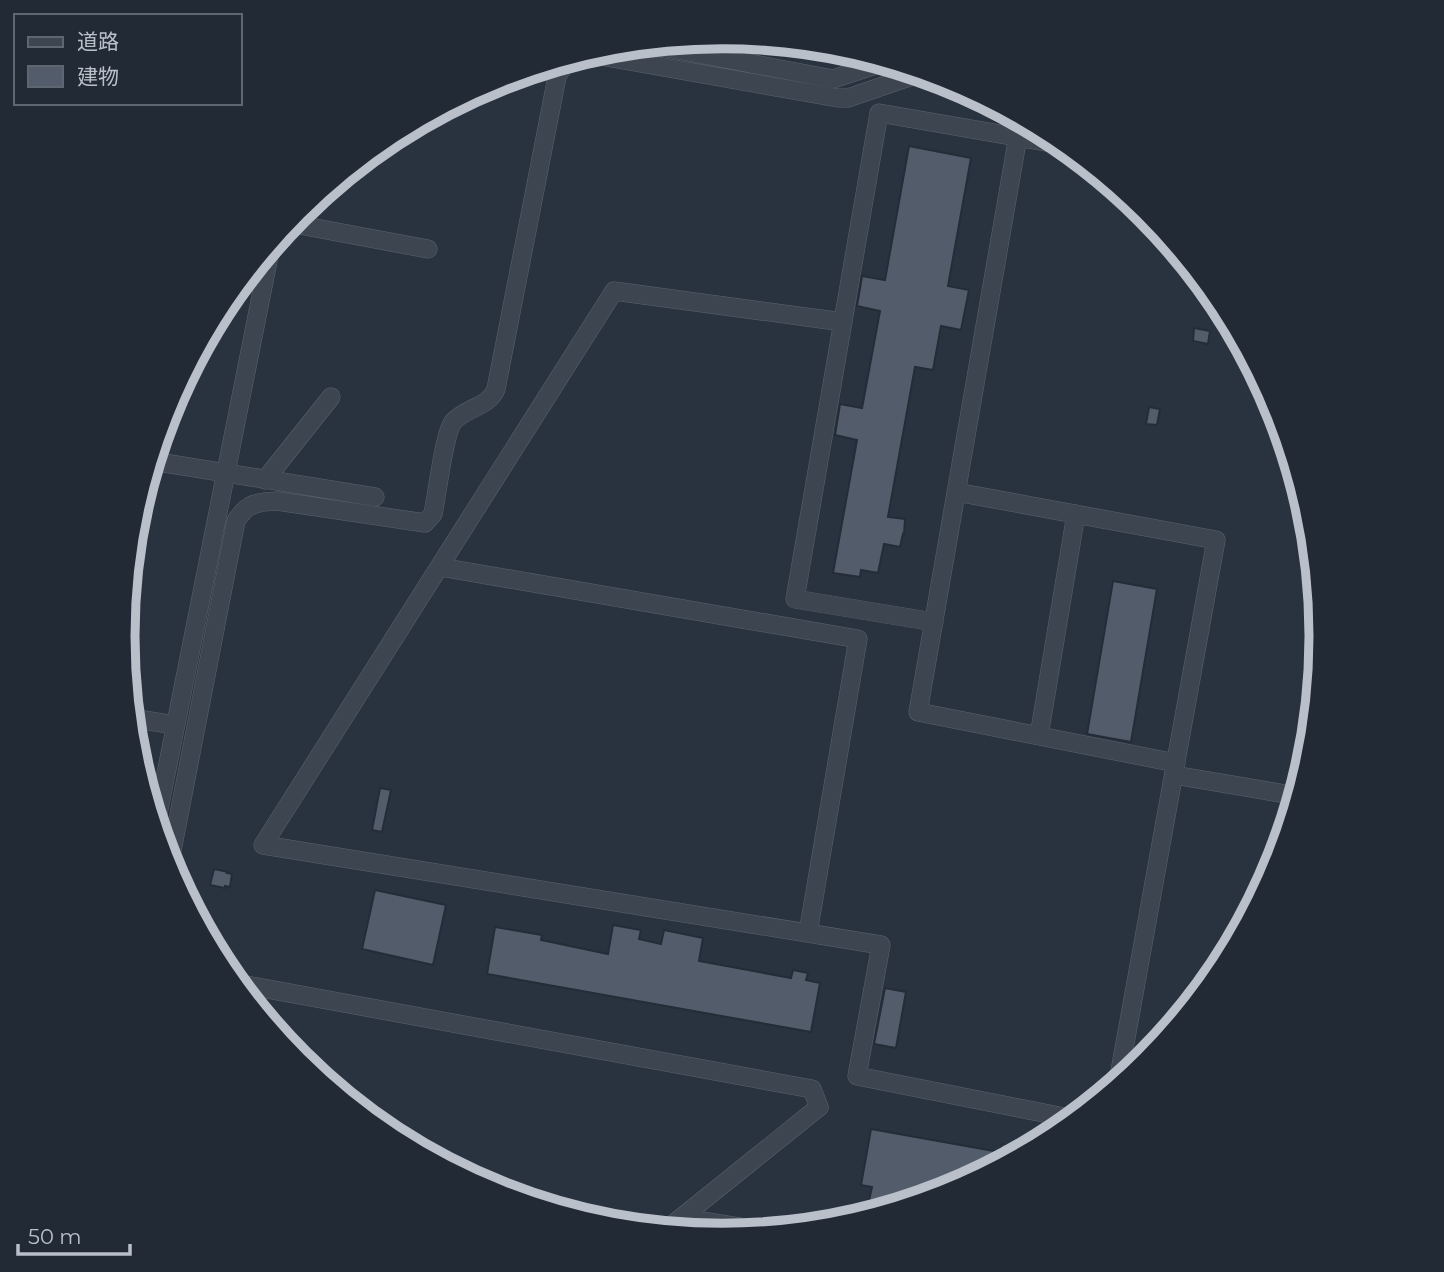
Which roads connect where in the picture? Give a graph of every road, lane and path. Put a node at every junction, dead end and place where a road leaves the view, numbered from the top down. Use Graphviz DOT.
graph roads {
  1 [pos="681,50"];
  2 [pos="616,59"];
  3 [pos="868,68"];
  4 [pos="559,72"];
  5 [pos="905,78"];
  6 [pos="1018,136"];
  7 [pos="1034,139"];
  8 [pos="303,226"];
  9 [pos="428,249"];
  10 [pos="267,266"];
  11 [pos="843,322"];
  12 [pos="331,397"];
  13 [pos="161,463"];
  14 [pos="225,474"];
  15 [pos="265,480"];
  16 [pos="956,492"];
  17 [pos="375,497"];
  18 [pos="1076,514"];
  19 [pos="440,567"];
  20 [pos="934,622"];
  21 [pos="141,720"];
  22 [pos="175,725"];
  23 [pos="1039,736"];
  24 [pos="1175,769"];
  25 [pos="1287,794"];
  26 [pos="160,804"];
  27 [pos="173,844"];
  28 [pos="808,933"];
  29 [pos="251,986"];
  30 [pos="1121,1066"];
  31 [pos="1059,1116"];
  32 [pos="683,1218"];
  33 [pos="678,1221"];
  34 [pos="713,1223"];
  1 -- 3 [label="street"];
  2 -- 5 [label="street"];
  4 -- 27 [label="street"];
  6 -- 7 [label="street"];
  6 -- 11 [label="street"];
  6 -- 16 [label="street"];
  8 -- 9 [label="street"];
  10 -- 14 [label="street"];
  11 -- 19 [label="street"];
  11 -- 20 [label="street"];
  12 -- 15 [label="street"];
  13 -- 14 [label="street"];
  14 -- 15 [label="street"];
  14 -- 22 [label="street"];
  15 -- 17 [label="street"];
  16 -- 18 [label="street"];
  16 -- 20 [label="street"];
  18 -- 23 [label="street"];
  18 -- 24 [label="street"];
  19 -- 28 [label="street"];
  19 -- 28 [label="street"];
  20 -- 23 [label="street"];
  21 -- 22 [label="street"];
  22 -- 26 [label="street"];
  23 -- 24 [label="street"];
  24 -- 25 [label="street"];
  24 -- 30 [label="street"];
  28 -- 31 [label="street"];
  29 -- 32 [label="street"];
  32 -- 33 [label="street"];
  32 -- 34 [label="street"];
}
